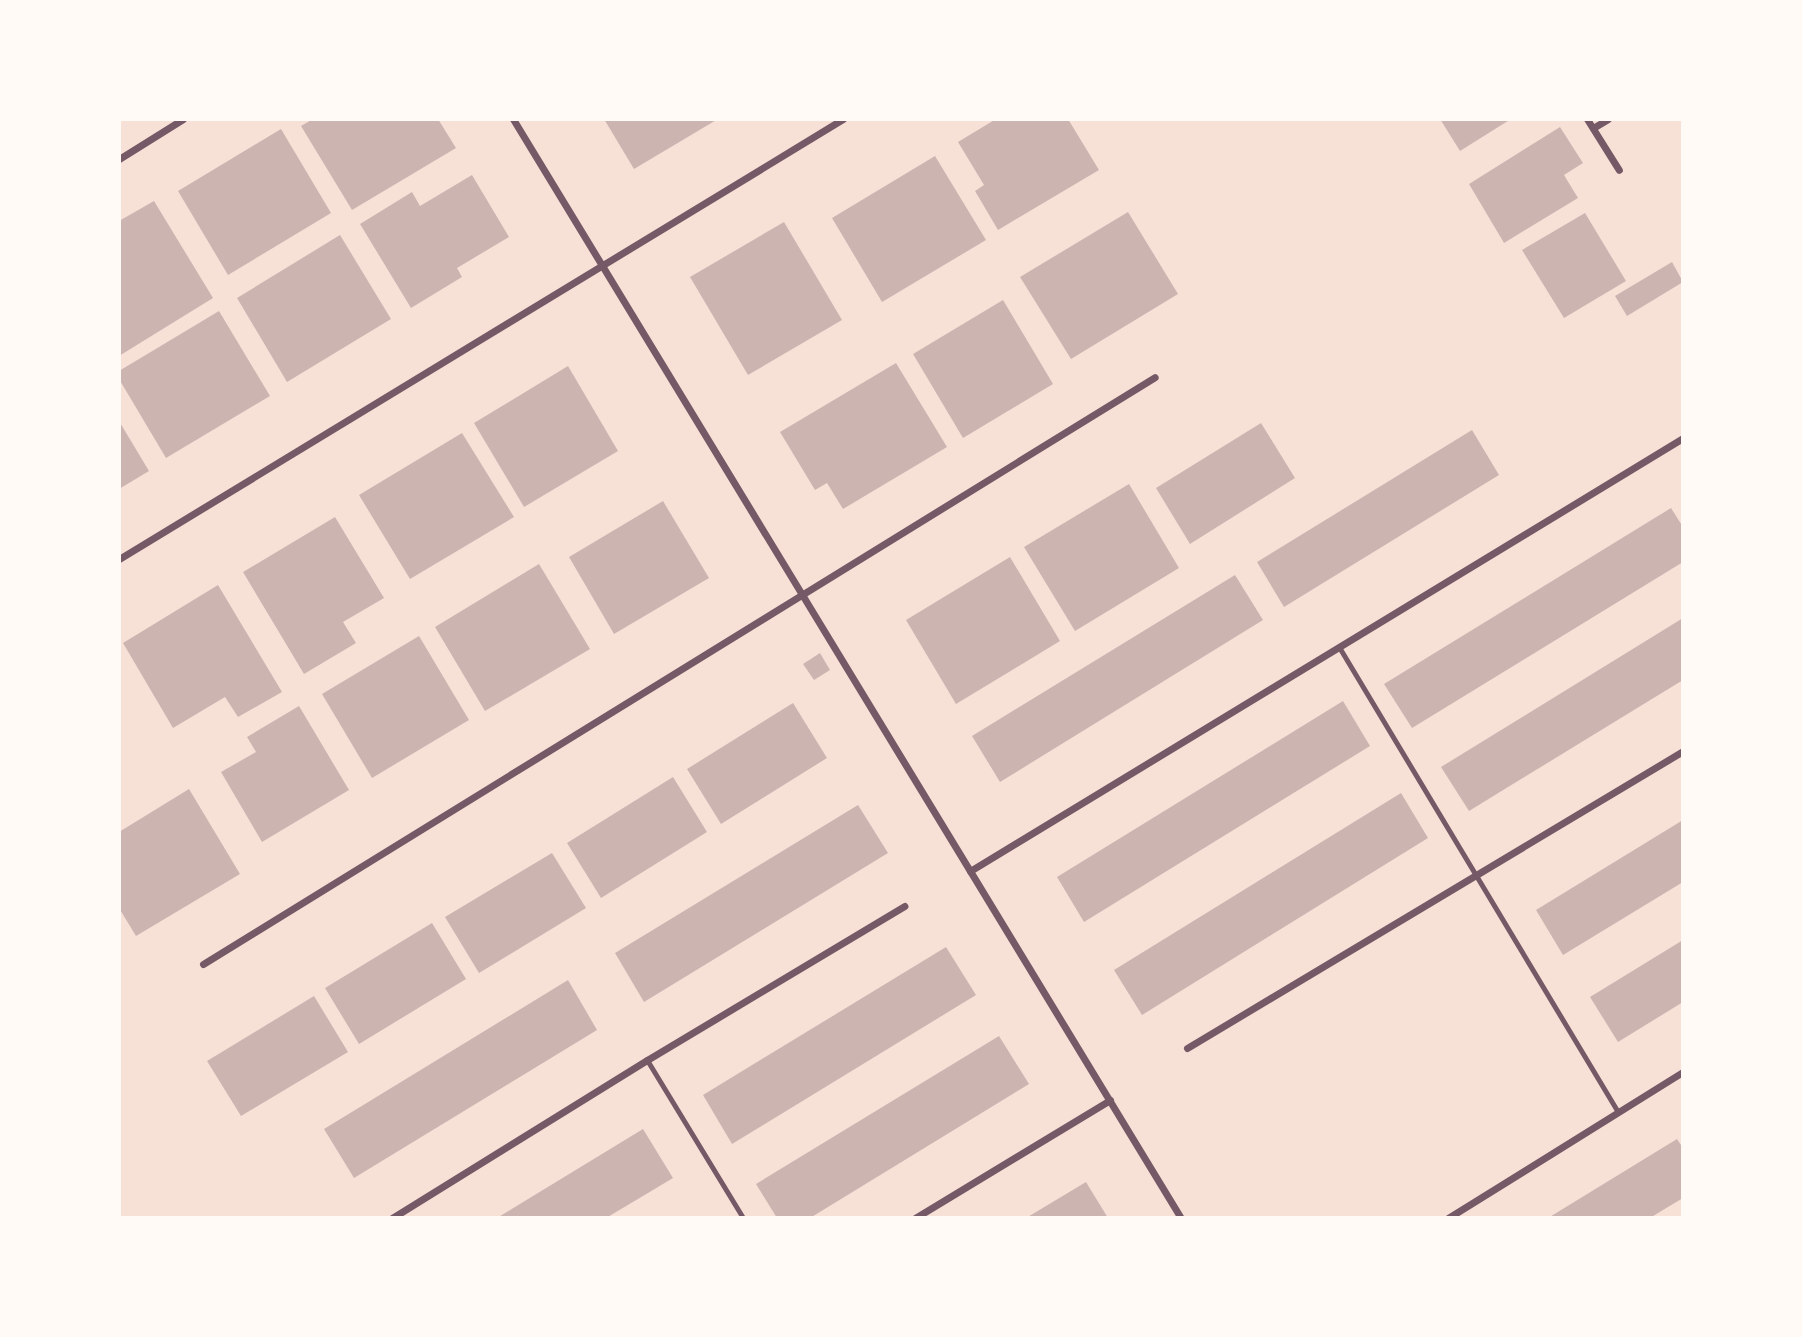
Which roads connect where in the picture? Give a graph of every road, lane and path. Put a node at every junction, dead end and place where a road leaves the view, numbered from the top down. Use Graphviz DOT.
graph roads {
  1 [pos="183,119"];
  2 [pos="513,119"];
  3 [pos="844,119"];
  4 [pos="1587,119"];
  5 [pos="1608,119"];
  6 [pos="1593,128"];
  7 [pos="119,159"];
  8 [pos="1619,170"];
  9 [pos="602,265"];
  10 [pos="1155,377"];
  11 [pos="1683,438"];
  12 [pos="119,559"];
  13 [pos="802,594"];
  14 [pos="1339,647"];
  15 [pos="1683,751"];
  16 [pos="970,871"];
  17 [pos="1476,875"];
  18 [pos="904,906"];
  19 [pos="203,964"];
  20 [pos="1188,1048"];
  21 [pos="647,1060"];
  22 [pos="1683,1072"];
  23 [pos="1110,1100"];
  24 [pos="1618,1112"];
  25 [pos="393,1218"];
  26 [pos="743,1218"];
  27 [pos="915,1218"];
  28 [pos="1181,1218"];
  29 [pos="1448,1218"];
  1 -- 7 [label="street"];
  2 -- 9 [label="street"];
  3 -- 9 [label="street"];
  4 -- 6 [label="street"];
  5 -- 6 [label="street"];
  6 -- 8 [label="street"];
  9 -- 12 [label="street"];
  9 -- 13 [label="street"];
  10 -- 13 [label="street"];
  11 -- 14 [label="street"];
  13 -- 16 [label="street"];
  13 -- 19 [label="street"];
  14 -- 16 [label="street"];
  14 -- 17 [label="lane"];
  15 -- 17 [label="street"];
  16 -- 23 [label="street"];
  17 -- 20 [label="street"];
  17 -- 24 [label="lane"];
  18 -- 21 [label="street"];
  21 -- 25 [label="street"];
  21 -- 26 [label="lane"];
  22 -- 24 [label="street"];
  23 -- 27 [label="street"];
  23 -- 28 [label="street"];
  24 -- 29 [label="street"];
}
